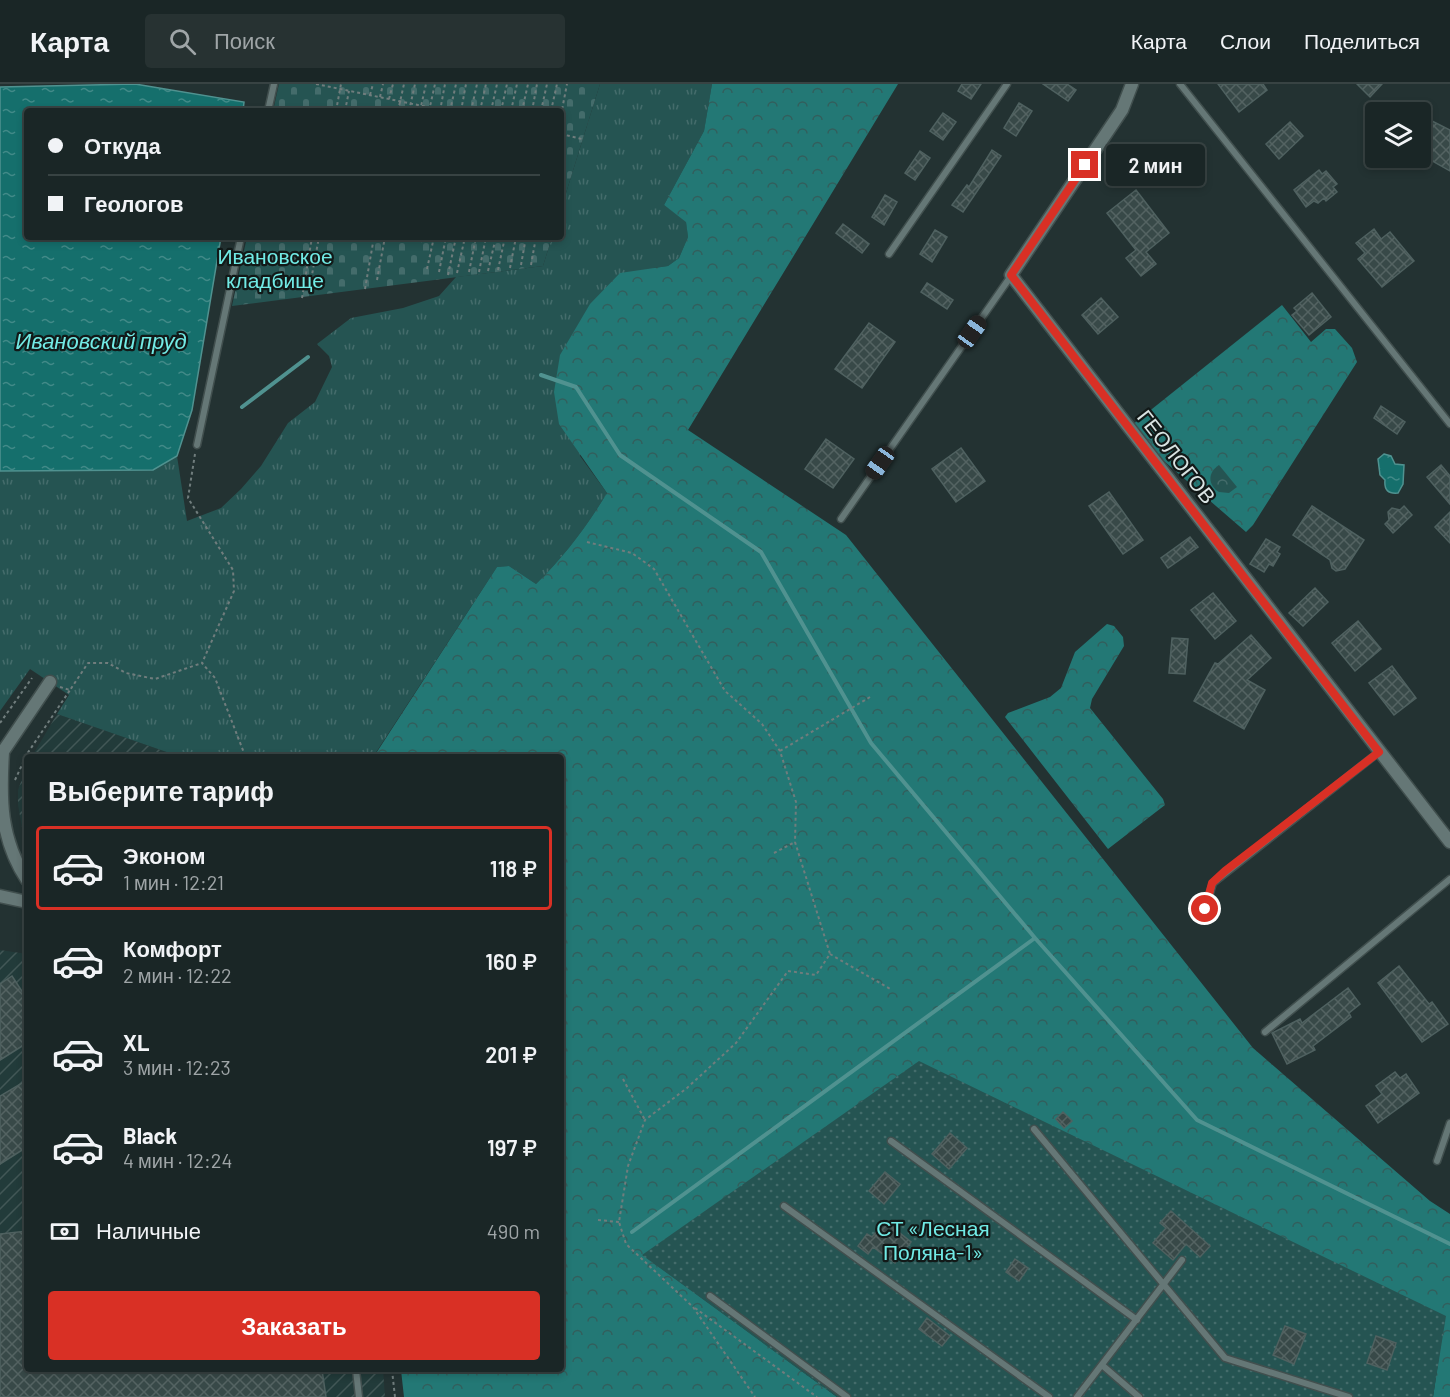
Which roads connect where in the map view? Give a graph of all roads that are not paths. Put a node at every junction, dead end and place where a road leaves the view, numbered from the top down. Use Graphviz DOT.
graph roads {
  1 [pos="274,84"];
  2 [pos="1007,84"];
  3 [pos="1132,84"];
  4 [pos="1180,84"];
  5 [pos="269,108"];
  6 [pos="240,240"];
  7 [pos="889,254"];
  8 [pos="1011,275"];
  9 [pos="1450,424"];
  10 [pos="197,445"];
  11 [pos="841,519"];
  12 [pos="50,682"];
  13 [pos="1379,752"];
  14 [pos="1,754"];
  15 [pos="1450,842"];
  16 [pos="24,876"];
  17 [pos="1450,879"];
  18 [pos="0,896"];
  19 [pos="24,901"];
  20 [pos="1208,918"];
  21 [pos="1265,1032"];
  22 [pos="1450,1123"];
  23 [pos="1034,1129"];
  24 [pos="891,1142"];
  25 [pos="1437,1161"];
  26 [pos="784,1206"];
  27 [pos="1182,1260"];
  28 [pos="1164,1285"];
  29 [pos="710,1296"];
  30 [pos="1137,1320"];
  31 [pos="1102,1365"];
  32 [pos="356,1372"];
  33 [pos="359,1397"];
  34 [pos="847,1397"];
  35 [pos="1049,1397"];
  36 [pos="1077,1397"];
  37 [pos="1139,1397"];
  38 [pos="1349,1397"];
  1 -- 5 [label="lane"];
  2 -- 7 [label="lane"];
  3 -- 8 [label="street"];
  4 -- 9 [label="lane"];
  6 -- 10 [label="lane"];
  8 -- 11 [label="lane"];
  8 -- 13 [label="street, ГЕОЛОГОВ"];
  12 -- 14 [label="street"];
  13 -- 15 [label="street, ГЕОЛОГОВ"];
  13 -- 20 [label="lane"];
  14 -- 16 [label="street"];
  17 -- 21 [label="lane"];
  18 -- 19 [label="street"];
  22 -- 25 [label="lane"];
  23 -- 28 [label="lane"];
  24 -- 30 [label="lane"];
  26 -- 35 [label="lane"];
  27 -- 28 [label="lane"];
  28 -- 30 [label="lane"];
  28 -- 38 [label="lane"];
  29 -- 34 [label="lane"];
  30 -- 31 [label="lane"];
  31 -- 36 [label="lane"];
  31 -- 37 [label="lane"];
  32 -- 33 [label="lane"];
}
